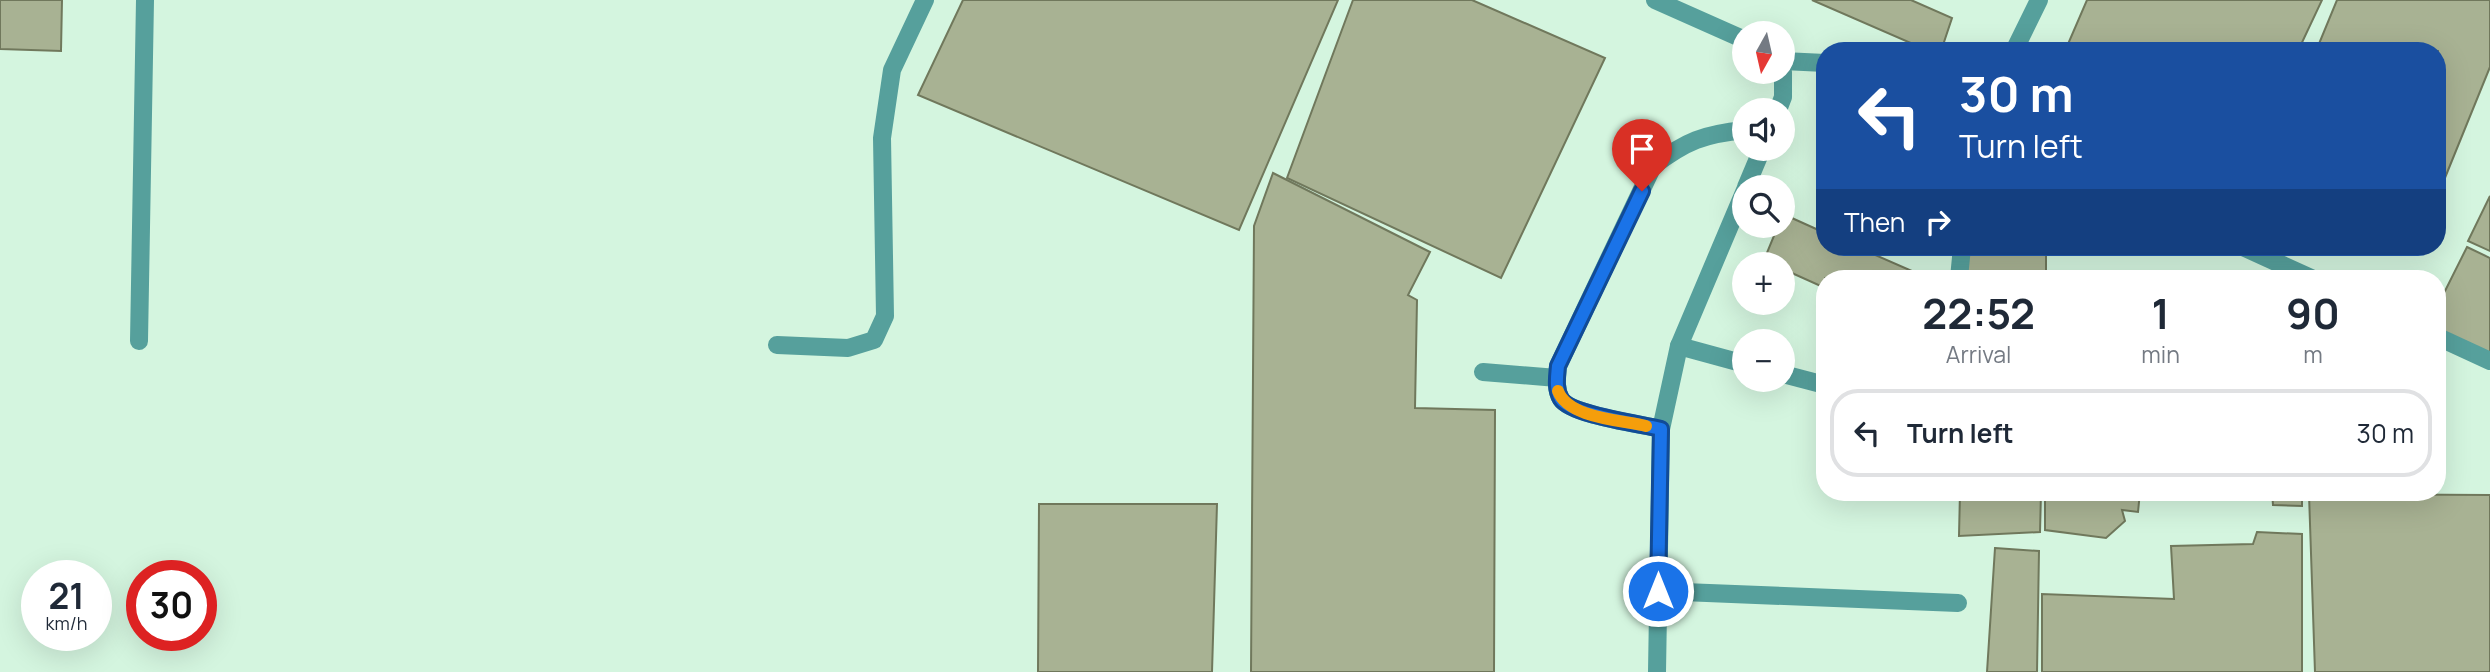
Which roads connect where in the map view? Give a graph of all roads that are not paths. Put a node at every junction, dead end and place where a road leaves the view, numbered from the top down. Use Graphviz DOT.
graph roads {
  1 [pos="145,0"];
  2 [pos="925,0"];
  3 [pos="1655,0"];
  4 [pos="2039,0"];
  5 [pos="1732,34"];
  6 [pos="2018,42"];
  7 [pos="1796,62"];
  8 [pos="1816,63"];
  9 [pos="1732,131"];
  10 [pos="1732,220"];
  11 [pos="2263,256"];
  12 [pos="2293,270"];
  13 [pos="139,341"];
  14 [pos="2446,341"];
  15 [pos="777,345"];
  16 [pos="1679,346"];
  17 [pos="1732,360"];
  18 [pos="2490,361"];
  19 [pos="1483,372"];
  20 [pos="1795,377"];
  21 [pos="1557,378"];
  22 [pos="1816,383"];
  23 [pos="1661,429"];
  24 [pos="1658,591"];
  25 [pos="1958,603"];
  26 [pos="1657,672"];
  1 -- 13 [label="street"];
  2 -- 15 [label="street"];
  3 -- 5 [label="street"];
  4 -- 6 [label="street"];
  7 -- 8 [label="street"];
  9 -- 21 [label="street"];
  10 -- 16 [label="street"];
  11 -- 12 [label="street"];
  14 -- 18 [label="street"];
  16 -- 17 [label="street"];
  16 -- 23 [label="street"];
  19 -- 21 [label="street"];
  20 -- 22 [label="street"];
  21 -- 23 [label="street"];
  23 -- 24 [label="street"];
  24 -- 25 [label="street"];
  24 -- 26 [label="street"];
}
